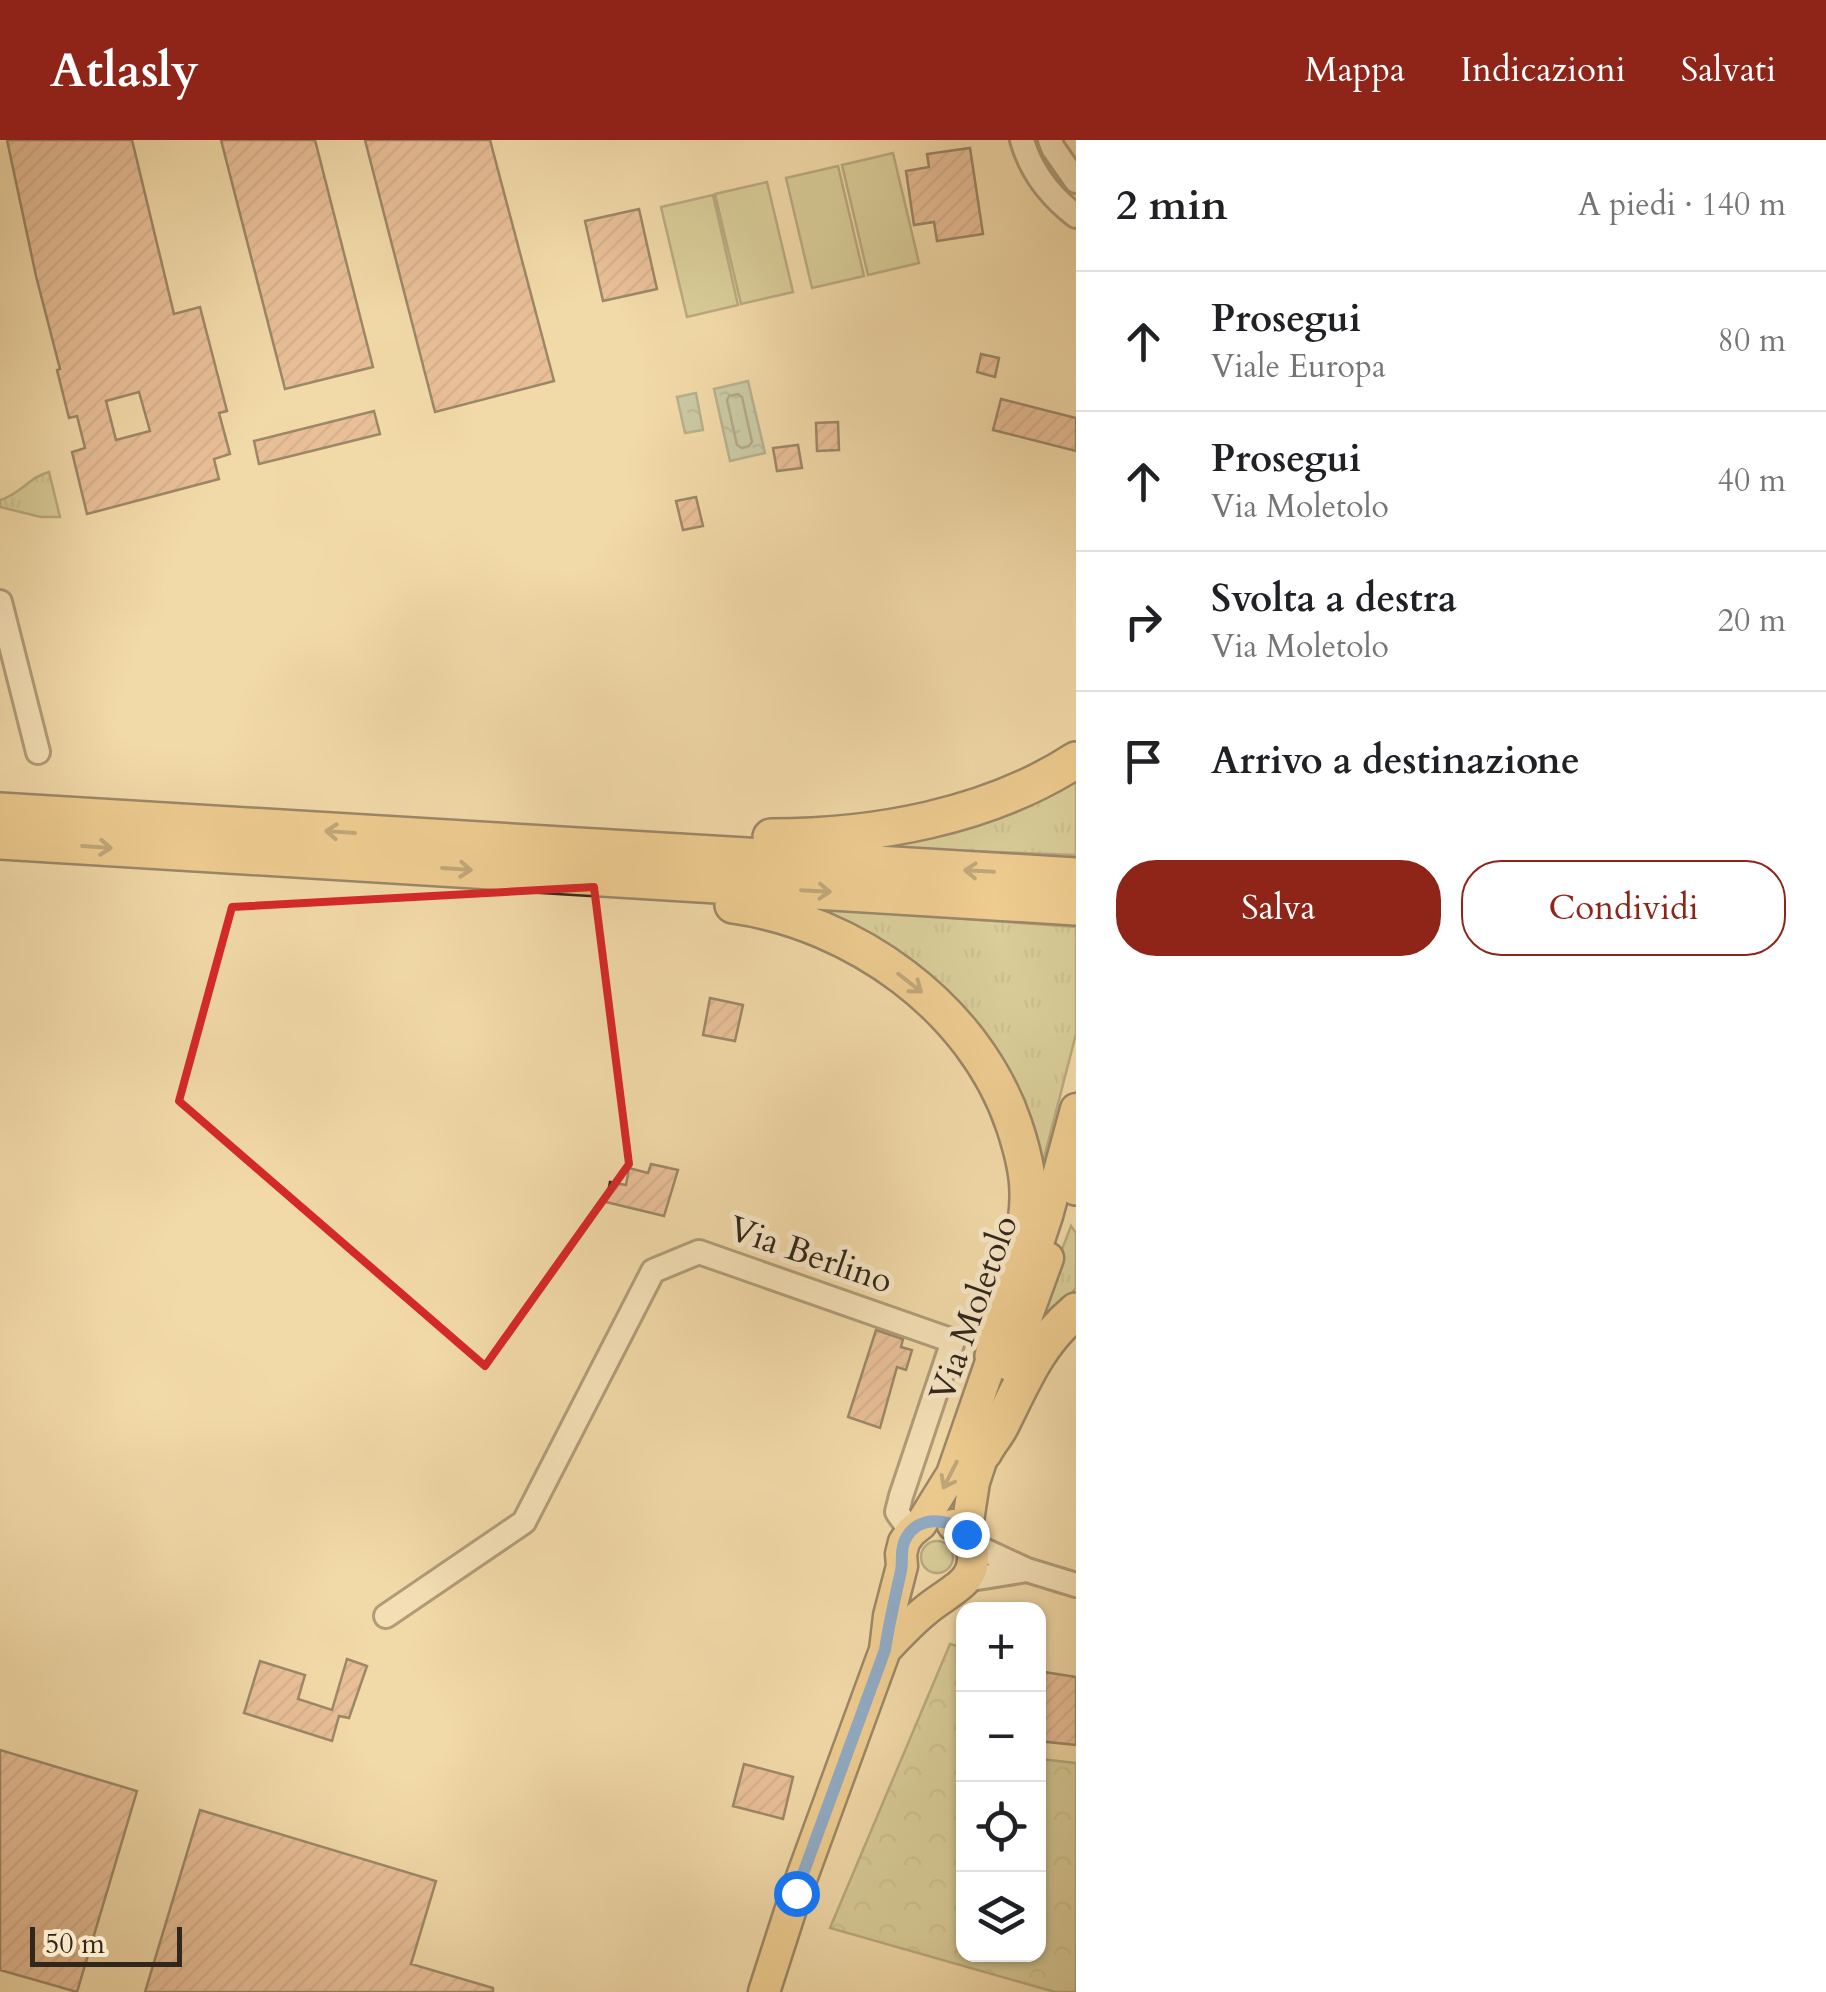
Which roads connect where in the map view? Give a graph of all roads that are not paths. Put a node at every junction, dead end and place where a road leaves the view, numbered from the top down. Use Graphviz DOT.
graph roads {
  1 [pos="1022,140"];
  2 [pos="1050,140"];
  3 [pos="1076,181"];
  4 [pos="1076,216"];
  5 [pos="0,602"];
  6 [pos="38,752"];
  7 [pos="1076,760"];
  8 [pos="0,811"];
  9 [pos="400,835"];
  10 [pos="0,841"];
  11 [pos="520,873"];
  12 [pos="1068,875"];
  13 [pos="1015,903"];
  14 [pos="1076,907"];
  15 [pos="1076,918"];
  16 [pos="1076,1109"];
  17 [pos="1076,1152"];
  18 [pos="1076,1186"];
  19 [pos="1076,1311"];
  20 [pos="993,1356"];
  21 [pos="984,1452"];
  22 [pos="916,1528"];
  23 [pos="968,1539"];
  24 [pos="902,1566"];
  25 [pos="1027,1570"];
  26 [pos="957,1585"];
  27 [pos="1076,1585"];
  28 [pos="386,1616"];
  29 [pos="885,1650"];
  30 [pos="764,1992"];
  1 -- 4 [label="street"];
  2 -- 3 [label="street"];
  5 -- 6 [label="street"];
  7 -- 9 [label="highway"];
  9 -- 8 [label="highway, one-way"];
  12 -- 9 [label="highway, one-way"];
  10 -- 11 [label="highway, one-way"];
  11 -- 13 [label="highway, one-way"];
  11 -- 20 [label="highway, one-way"];
  13 -- 14 [label="highway"];
  13 -- 15 [label="highway"];
  16 -- 20 [label="main road, Via Moletolo"];
  17 -- 18 [label="highway"];
  18 -- 21 [label="main road, Via Moletolo"];
  19 -- 21 [label="highway"];
  20 -- 22 [label="main road, Via Moletolo, one-way"];
  21 -- 23 [label="main road, Via Moletolo"];
  22 -- 23 [label="main road"];
  22 -- 24 [label="main road, Via Moletolo"];
  22 -- 28 [label="street, Via Berlino"];
  23 -- 25 [label="street"];
  23 -- 26 [label="main road, Via Moletolo"];
  24 -- 26 [label="main road"];
  24 -- 29 [label="main road, Via Moletolo"];
  25 -- 26 [label="street"];
  25 -- 27 [label="street"];
  26 -- 29 [label="main road"];
  29 -- 30 [label="main road"];
}
